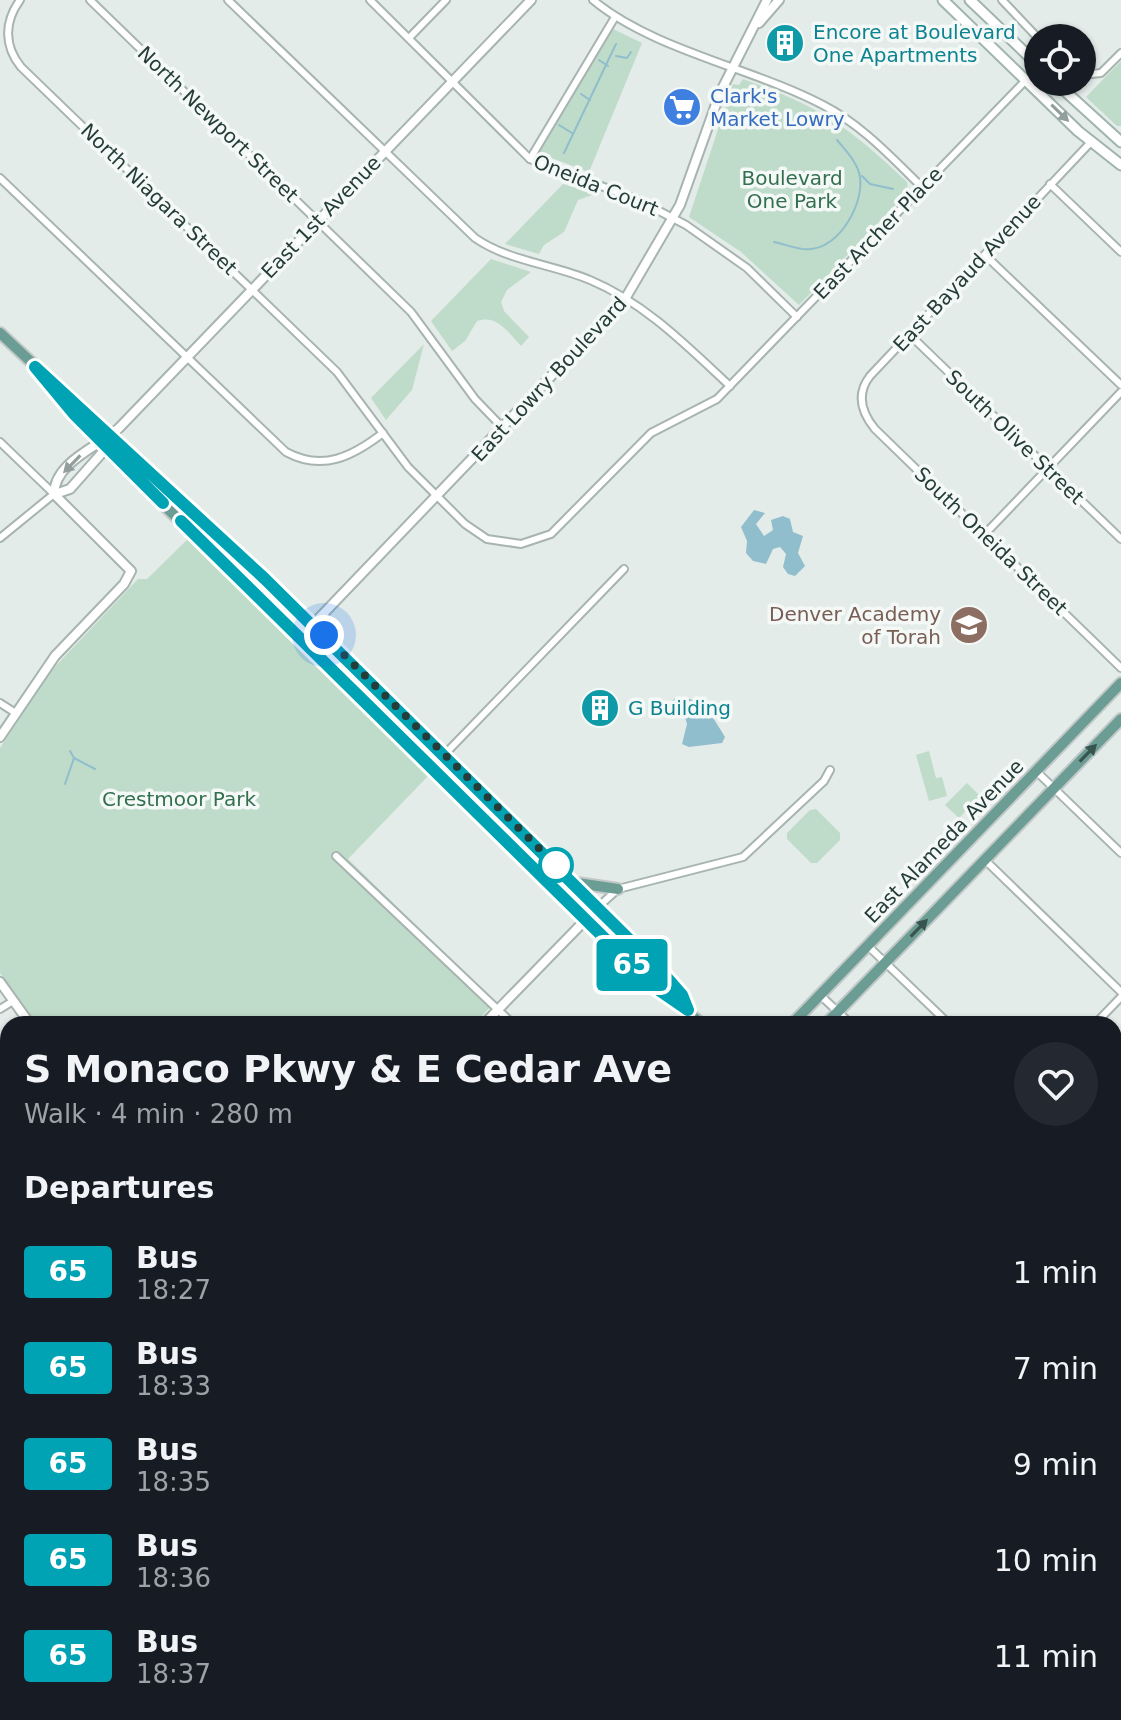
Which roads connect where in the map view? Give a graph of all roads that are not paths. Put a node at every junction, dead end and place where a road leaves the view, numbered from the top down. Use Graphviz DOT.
graph roads {
  1 [pos="20,0"];
  2 [pos="90,0"];
  3 [pos="228,0"];
  4 [pos="370,0"];
  5 [pos="446,0"];
  6 [pos="531,0"];
  7 [pos="593,0"];
  8 [pos="767,0"];
  9 [pos="779,0"];
  10 [pos="943,0"];
  11 [pos="970,0"];
  12 [pos="1002,0"];
  13 [pos="615,17"];
  14 [pos="1025,24"];
  15 [pos="751,33"];
  16 [pos="409,38"];
  17 [pos="1024,52"];
  18 [pos="1121,53"];
  19 [pos="732,67"];
  20 [pos="1096,74"];
  21 [pos="1024,78"];
  22 [pos="1024,82"];
  23 [pos="451,84"];
  24 [pos="1043,96"];
  25 [pos="1070,96"];
  26 [pos="1120,141"];
  27 [pos="1091,142"];
  28 [pos="385,152"];
  29 [pos="530,159"];
  30 [pos="1121,165"];
  31 [pos="0,178"];
  32 [pos="1050,184"];
  33 [pos="922,187"];
  34 [pos="674,218"];
  35 [pos="318,221"];
  36 [pos="1121,252"];
  37 [pos="986,256"];
  38 [pos="252,289"];
  39 [pos="625,299"];
  40 [pos="797,317"];
  41 [pos="0,333"];
  42 [pos="910,335"];
  43 [pos="186,358"];
  44 [pos="35,367"];
  45 [pos="1121,385"];
  46 [pos="730,386"];
  47 [pos="1121,392"];
  48 [pos="864,412"];
  49 [pos="504,428"];
  50 [pos="383,433"];
  51 [pos="111,435"];
  52 [pos="0,442"];
  53 [pos="103,444"];
  54 [pos="1047,469"];
  55 [pos="54,494"];
  56 [pos="437,497"];
  57 [pos="984,535"];
  58 [pos="0,538"];
  59 [pos="1121,539"];
  60 [pos="624,569"];
  61 [pos="313,625"];
  62 [pos="301,637"];
  63 [pos="1121,668"];
  64 [pos="1121,683"];
  65 [pos="0,703"];
  66 [pos="14,712"];
  67 [pos="1121,719"];
  68 [pos="387,721"];
  69 [pos="0,737"];
  70 [pos="445,754"];
  71 [pos="830,770"];
  72 [pos="1036,771"];
  73 [pos="439,772"];
  74 [pos="1054,788"];
  75 [pos="490,799"];
  76 [pos="1121,853"];
  77 [pos="336,856"];
  78 [pos="985,860"];
  79 [pos="572,881"];
  80 [pos="618,889"];
  81 [pos="598,907"];
  82 [pos="586,919"];
  83 [pos="868,946"];
  84 [pos="885,963"];
  85 [pos="0,982"];
  86 [pos="1121,994"];
  87 [pos="820,995"];
  88 [pos="13,1001"];
  89 [pos="0,1009"];
  90 [pos="498,1010"];
  91 [pos="688,1010"];
  92 [pos="838,1011"];
  93 [pos="24,1016"];
  94 [pos="492,1016"];
  95 [pos="504,1016"];
  96 [pos="694,1016"];
  97 [pos="800,1016"];
  98 [pos="833,1016"];
  99 [pos="843,1016"];
  100 [pos="941,1016"];
  101 [pos="1102,1016"];
  1 -- 38 [label="street, North Niagara Street"];
  2 -- 35 [label="street, North Newport Street"];
  3 -- 28 [label="street"];
  4 -- 16 [label="street, Oneida Court"];
  5 -- 16 [label="street"];
  6 -- 23 [label="street, East 1st Avenue"];
  7 -- 13 [label="street"];
  8 -- 15 [label="street, East Lowry Boulevard"];
  9 -- 15 [label="street, East Lowry Boulevard"];
  10 -- 21 [label="main road"];
  11 -- 17 [label="main road"];
  12 -- 14 [label="street"];
  13 -- 19 [label="street"];
  13 -- 29 [label="street"];
  15 -- 19 [label="street, East Lowry Boulevard"];
  16 -- 23 [label="street, Oneida Court"];
  18 -- 20 [label="street"];
  19 -- 33 [label="street"];
  19 -- 34 [label="street, East Lowry Boulevard"];
  22 -- 33 [label="street, East Archer Place"];
  23 -- 28 [label="street, East 1st Avenue"];
  23 -- 29 [label="street, Oneida Court"];
  24 -- 27 [label="main road, one-way"];
  25 -- 26 [label="main road"];
  27 -- 30 [label="main road"];
  27 -- 32 [label="street, East Bayaud Avenue"];
  28 -- 35 [label="street, East 1st Avenue"];
  28 -- 39 [label="street"];
  29 -- 34 [label="street, Oneida Court"];
  31 -- 43 [label="street"];
  32 -- 36 [label="street"];
  32 -- 37 [label="street, East Bayaud Avenue"];
  33 -- 40 [label="street, East Archer Place"];
  34 -- 39 [label="street, East Lowry Boulevard"];
  34 -- 40 [label="street, Oneida Court"];
  35 -- 38 [label="street, East 1st Avenue"];
  35 -- 49 [label="street, North Newport Street"];
  37 -- 42 [label="street, East Bayaud Avenue"];
  37 -- 45 [label="street"];
  38 -- 43 [label="street, East 1st Avenue"];
  38 -- 50 [label="street, North Niagara Street"];
  39 -- 46 [label="street"];
  39 -- 49 [label="street, East Lowry Boulevard"];
  40 -- 46 [label="street, East Archer Place"];
  41 -- 44 [label="main road"];
  42 -- 48 [label="street, East Bayaud Avenue"];
  42 -- 54 [label="street, South Olive Street"];
  43 -- 50 [label="street"];
  43 -- 51 [label="street, East 1st Avenue"];
  44 -- 51 [label="main road"];
  44 -- 53 [label="main road"];
  46 -- 56 [label="street, East Archer Place"];
  47 -- 54 [label="street"];
  48 -- 57 [label="street, South Oneida Street"];
  49 -- 56 [label="street, East Lowry Boulevard"];
  50 -- 56 [label="street, North Niagara Street"];
  51 -- 53 [label="street, East 1st Avenue"];
  51 -- 61 [label="main road"];
  52 -- 55 [label="street"];
  53 -- 55 [label="street, one-way"];
  53 -- 55 [label="street, East 1st Avenue"];
  53 -- 62 [label="main road"];
  54 -- 57 [label="street"];
  54 -- 59 [label="street, South Olive Street"];
  55 -- 58 [label="street"];
  55 -- 66 [label="street"];
  56 -- 61 [label="street, East Lowry Boulevard"];
  57 -- 63 [label="street, South Oneida Street"];
  60 -- 70 [label="street"];
  61 -- 62 [label="street, East Lowry Boulevard"];
  61 -- 70 [label="main road"];
  62 -- 68 [label="main road"];
  64 -- 72 [label="main road, East Alameda Avenue"];
  65 -- 66 [label="street"];
  66 -- 69 [label="street"];
  74 -- 67 [label="main road, one-way"];
  68 -- 70 [label="main road"];
  68 -- 73 [label="main road"];
  70 -- 75 [label="main road"];
  71 -- 80 [label="street"];
  72 -- 74 [label="street"];
  72 -- 83 [label="main road, East Alameda Avenue"];
  73 -- 75 [label="main road"];
  73 -- 82 [label="main road"];
  74 -- 76 [label="street"];
  74 -- 78 [label="main road"];
  75 -- 79 [label="main road"];
  77 -- 90 [label="street"];
  84 -- 78 [label="main road, one-way"];
  78 -- 86 [label="street"];
  79 -- 80 [label="main road"];
  79 -- 81 [label="main road"];
  80 -- 81 [label="street"];
  81 -- 82 [label="street"];
  81 -- 91 [label="main road"];
  82 -- 90 [label="street"];
  82 -- 91 [label="main road"];
  83 -- 84 [label="street"];
  83 -- 87 [label="main road, East Alameda Avenue"];
  84 -- 92 [label="main road"];
  84 -- 100 [label="street"];
  85 -- 88 [label="street"];
  86 -- 101 [label="street"];
  87 -- 92 [label="street"];
  87 -- 97 [label="main road, East Alameda Avenue"];
  88 -- 89 [label="street"];
  88 -- 93 [label="street"];
  90 -- 94 [label="street"];
  90 -- 95 [label="street"];
  91 -- 96 [label="main road"];
  92 -- 98 [label="main road"];
  92 -- 99 [label="street"];
}
